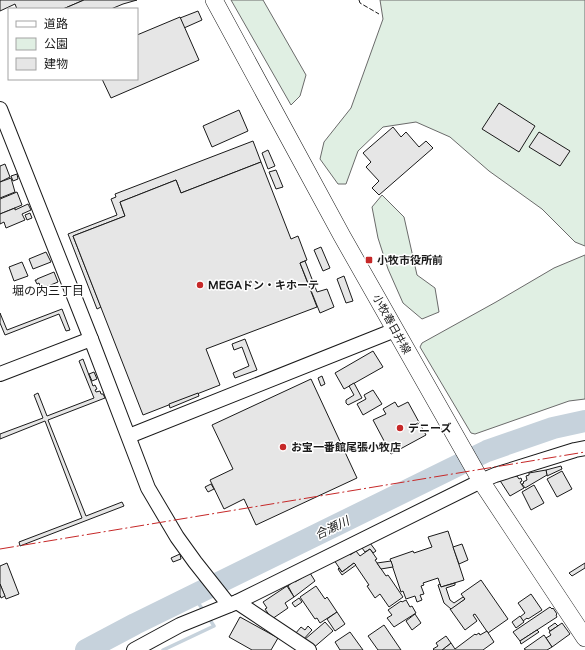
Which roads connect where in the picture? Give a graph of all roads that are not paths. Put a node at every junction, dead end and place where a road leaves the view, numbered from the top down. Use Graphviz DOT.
graph roads {
  1 [pos="214,0"];
  2 [pos="0,109"];
  3 [pos="395,330"];
  4 [pos="91,339"];
  5 [pos="0,374"];
  6 [pos="129,436"];
  7 [pos="585,448"];
  8 [pos="478,476"];
  9 [pos="231,603"];
  10 [pos="585,638"];
  11 [pos="147,646"];
  12 [pos="134,650"];
  13 [pos="309,650"];
  1 -- 3 [label="main road, 小牧春日井線"];
  2 -- 4 [label="street"];
  3 -- 6 [label="street"];
  3 -- 8 [label="main road, 小牧春日井線"];
  4 -- 5 [label="street"];
  4 -- 6 [label="street"];
  6 -- 9 [label="street"];
  7 -- 8 [label="street"];
  8 -- 9 [label="street"];
  8 -- 10 [label="main road, 小牧春日井線"];
  9 -- 11 [label="street"];
  9 -- 13 [label="street"];
  11 -- 12 [label="street"];
}
